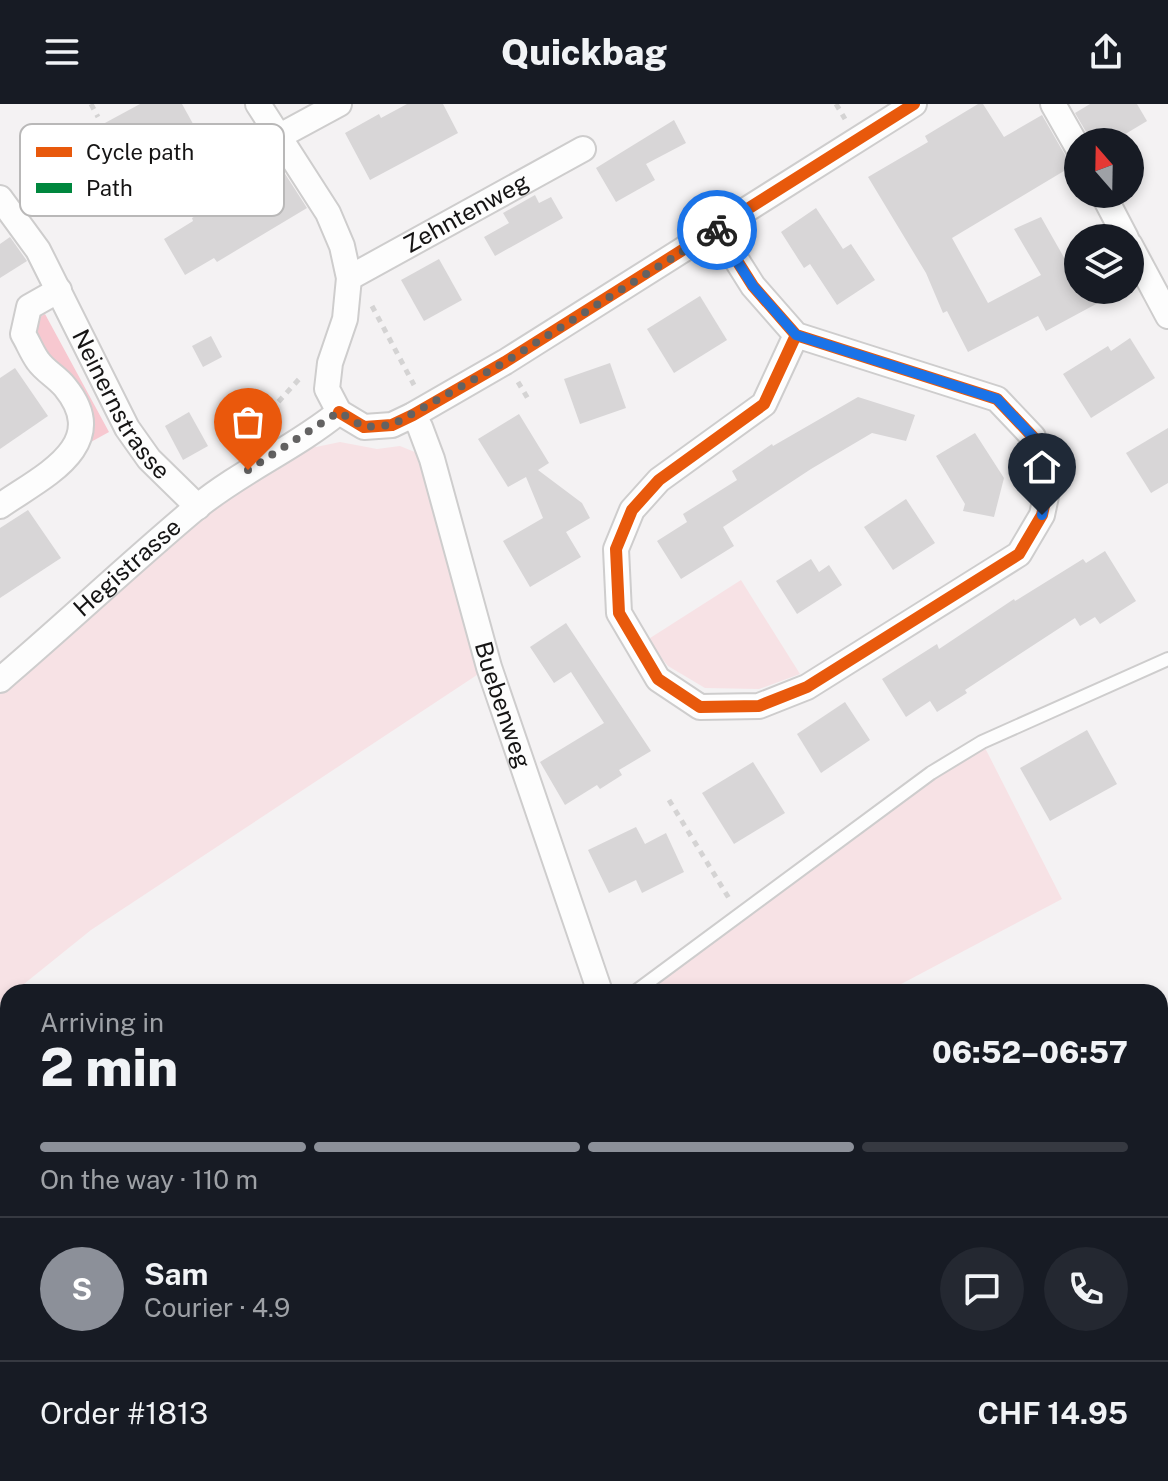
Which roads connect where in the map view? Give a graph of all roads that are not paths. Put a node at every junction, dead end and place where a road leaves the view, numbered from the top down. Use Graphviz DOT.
graph roads {
  1 [pos="258,104"];
  2 [pos="339,104"];
  3 [pos="914,104"];
  4 [pos="1053,104"];
  5 [pos="270,124"];
  6 [pos="1067,128"];
  7 [pos="284,134"];
  8 [pos="284,146"];
  9 [pos="583,149"];
  10 [pos="0,198"];
  11 [pos="717,229"];
  12 [pos="1144,271"];
  13 [pos="349,278"];
  14 [pos="59,290"];
  15 [pos="1168,316"];
  16 [pos="796,335"];
  17 [pos="419,411"];
  18 [pos="339,412"];
  19 [pos="0,506"];
  20 [pos="198,507"];
  21 [pos="1168,659"];
  22 [pos="0,680"];
  23 [pos="597,984"];
  24 [pos="646,984"];
  1 -- 5 [label="street"];
  2 -- 7 [label="street"];
  3 -- 11 [label="street"];
  4 -- 6 [label="street"];
  8 -- 13 [label="street"];
  9 -- 13 [label="street, Zehntenweg"];
  10 -- 14 [label="street, Neinernstrasse"];
  11 -- 16 [label="street"];
  11 -- 17 [label="street"];
  12 -- 15 [label="street"];
  13 -- 18 [label="street"];
  14 -- 19 [label="street, Neinernstrasse"];
  14 -- 20 [label="street, Neinernstrasse"];
  16 -- 16 [label="street"];
  17 -- 18 [label="street"];
  17 -- 23 [label="street, Buebenweg"];
  18 -- 20 [label="street, Hegistrasse"];
  20 -- 22 [label="street, Hegistrasse"];
  21 -- 24 [label="lane"];
}
